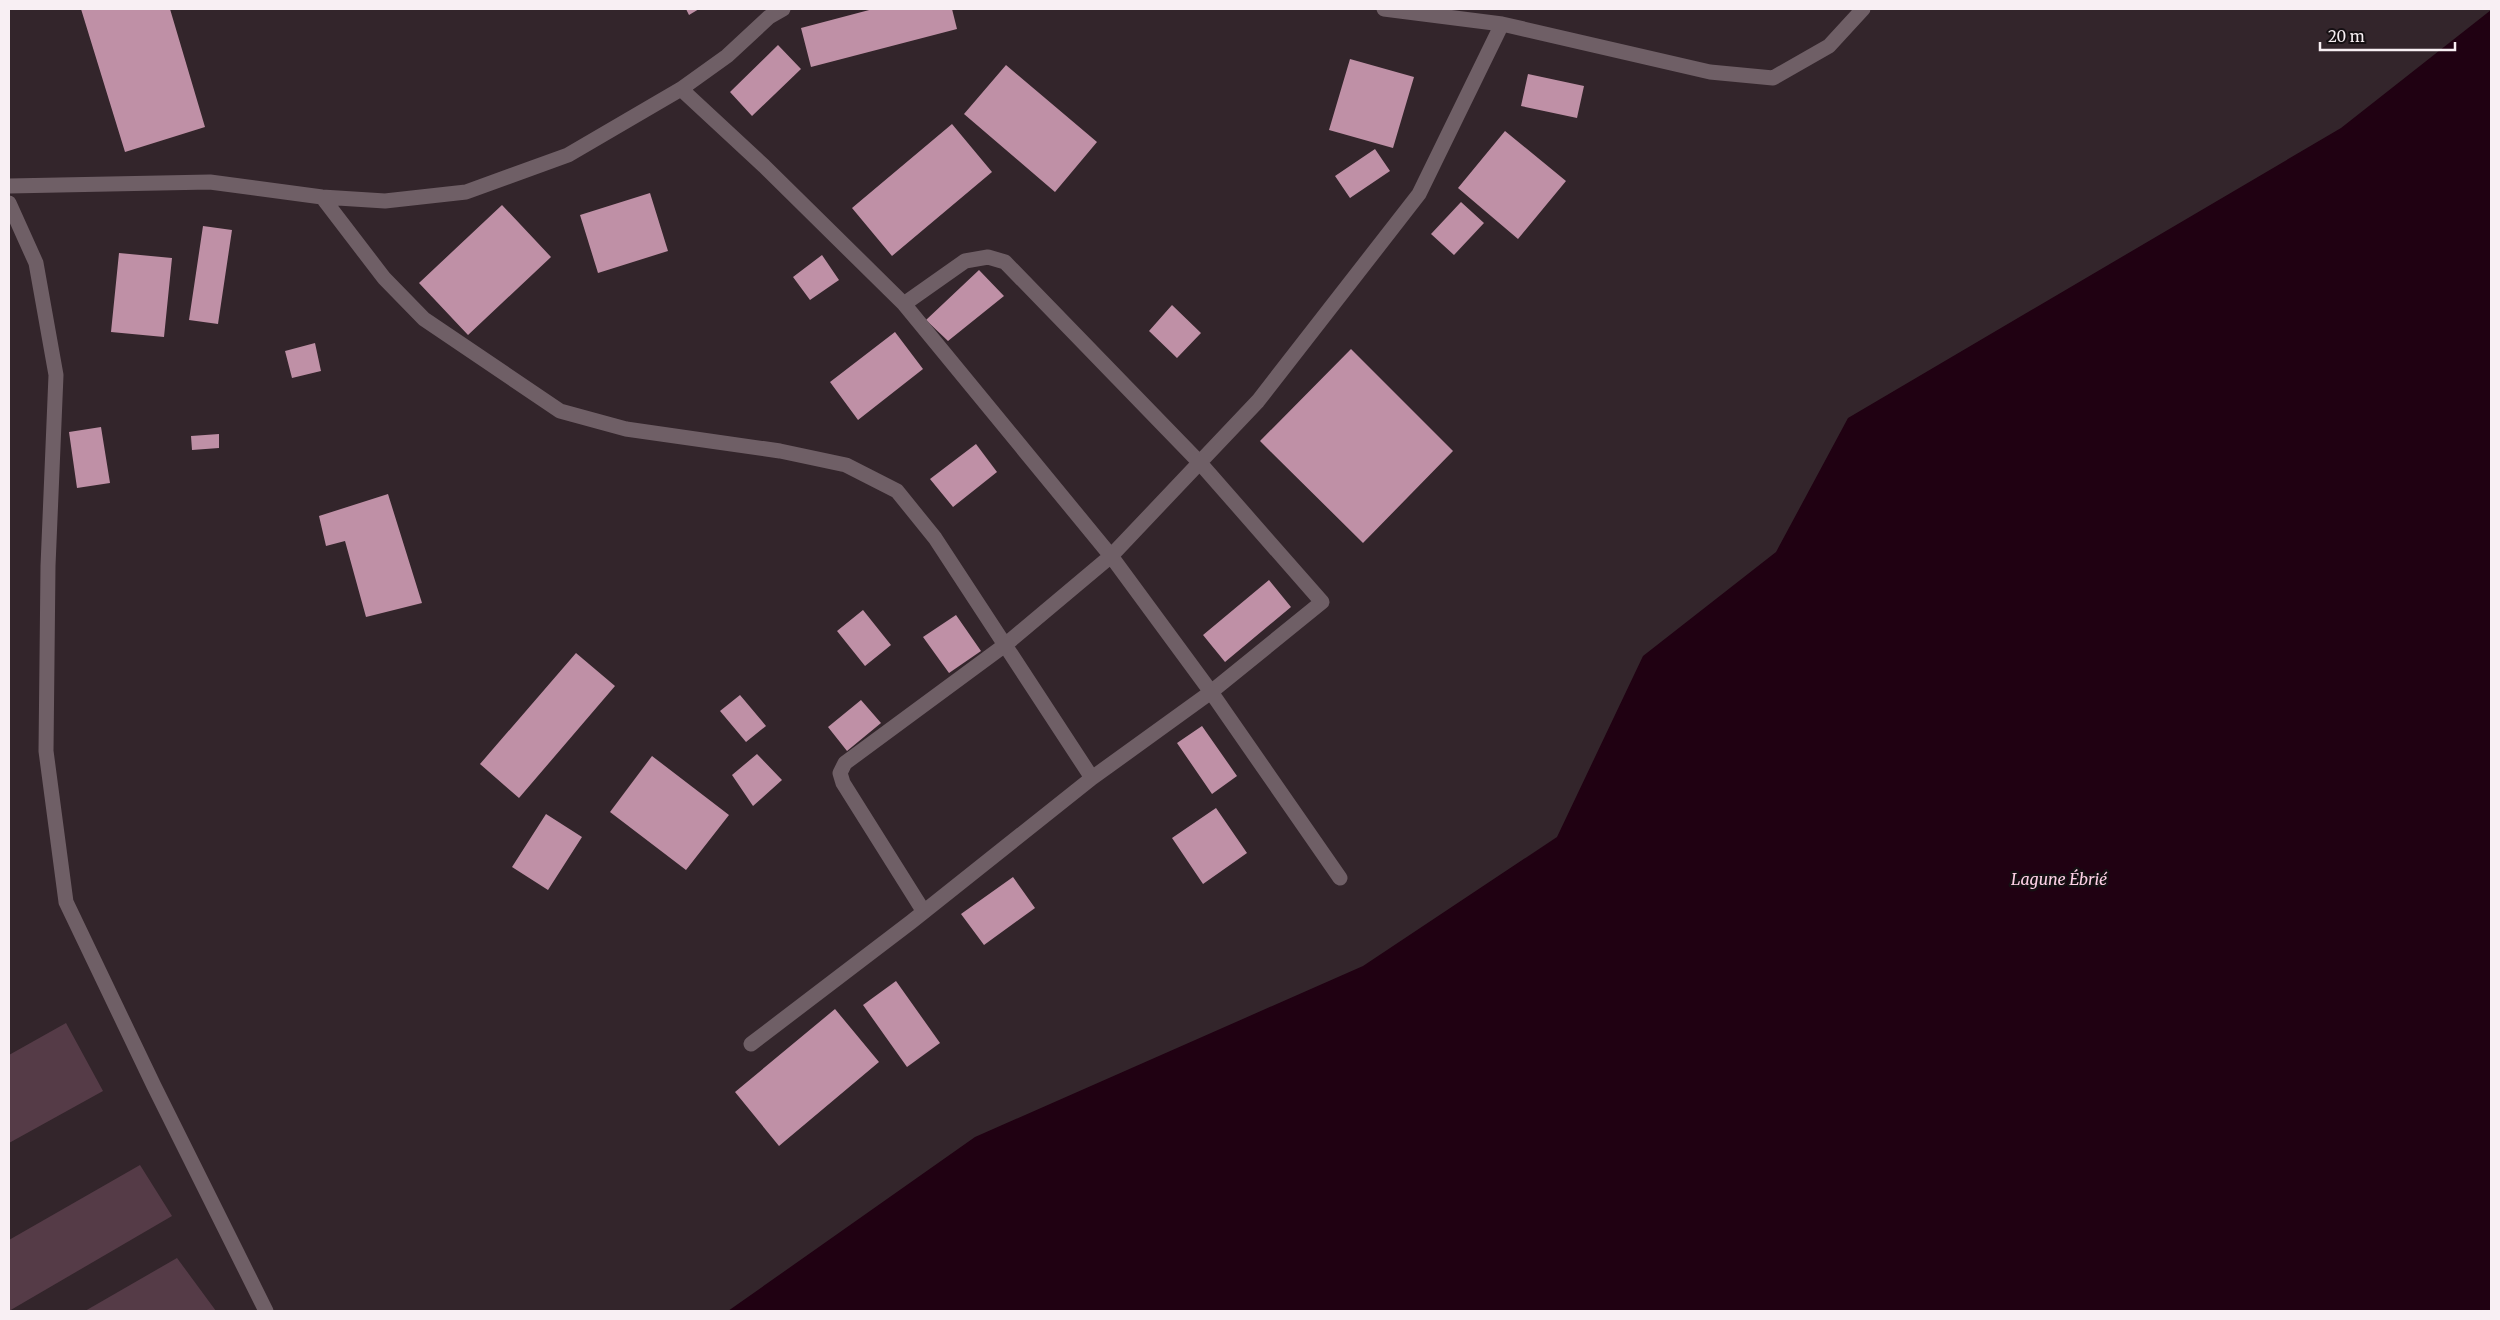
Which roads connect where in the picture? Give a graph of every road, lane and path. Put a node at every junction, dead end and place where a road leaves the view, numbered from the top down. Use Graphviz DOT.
graph roads {
  1 [pos="783,9"];
  2 [pos="1384,9"];
  3 [pos="1863,9"];
  4 [pos="768,13"];
  5 [pos="1502,24"];
  6 [pos="681,89"];
  7 [pos="9,186"];
  8 [pos="322,197"];
  9 [pos="9,203"];
  10 [pos="904,304"];
  11 [pos="1200,464"];
  12 [pos="1111,556"];
  13 [pos="1005,645"];
  14 [pos="1211,692"];
  15 [pos="1092,778"];
  16 [pos="1340,878"];
  17 [pos="924,912"];
  18 [pos="751,1044"];
  19 [pos="266,1311"];
  1 -- 4 [label="street"];
  2 -- 5 [label="street"];
  3 -- 5 [label="street"];
  4 -- 6 [label="street"];
  5 -- 11 [label="street"];
  6 -- 8 [label="street"];
  6 -- 10 [label="street"];
  7 -- 8 [label="street"];
  8 -- 13 [label="street"];
  9 -- 19 [label="street"];
  10 -- 11 [label="street"];
  10 -- 12 [label="street"];
  11 -- 12 [label="street"];
  11 -- 14 [label="street"];
  12 -- 13 [label="street"];
  12 -- 14 [label="street"];
  13 -- 15 [label="street"];
  13 -- 17 [label="street"];
  14 -- 15 [label="street"];
  14 -- 16 [label="street"];
  15 -- 17 [label="street"];
  17 -- 18 [label="street"];
}
